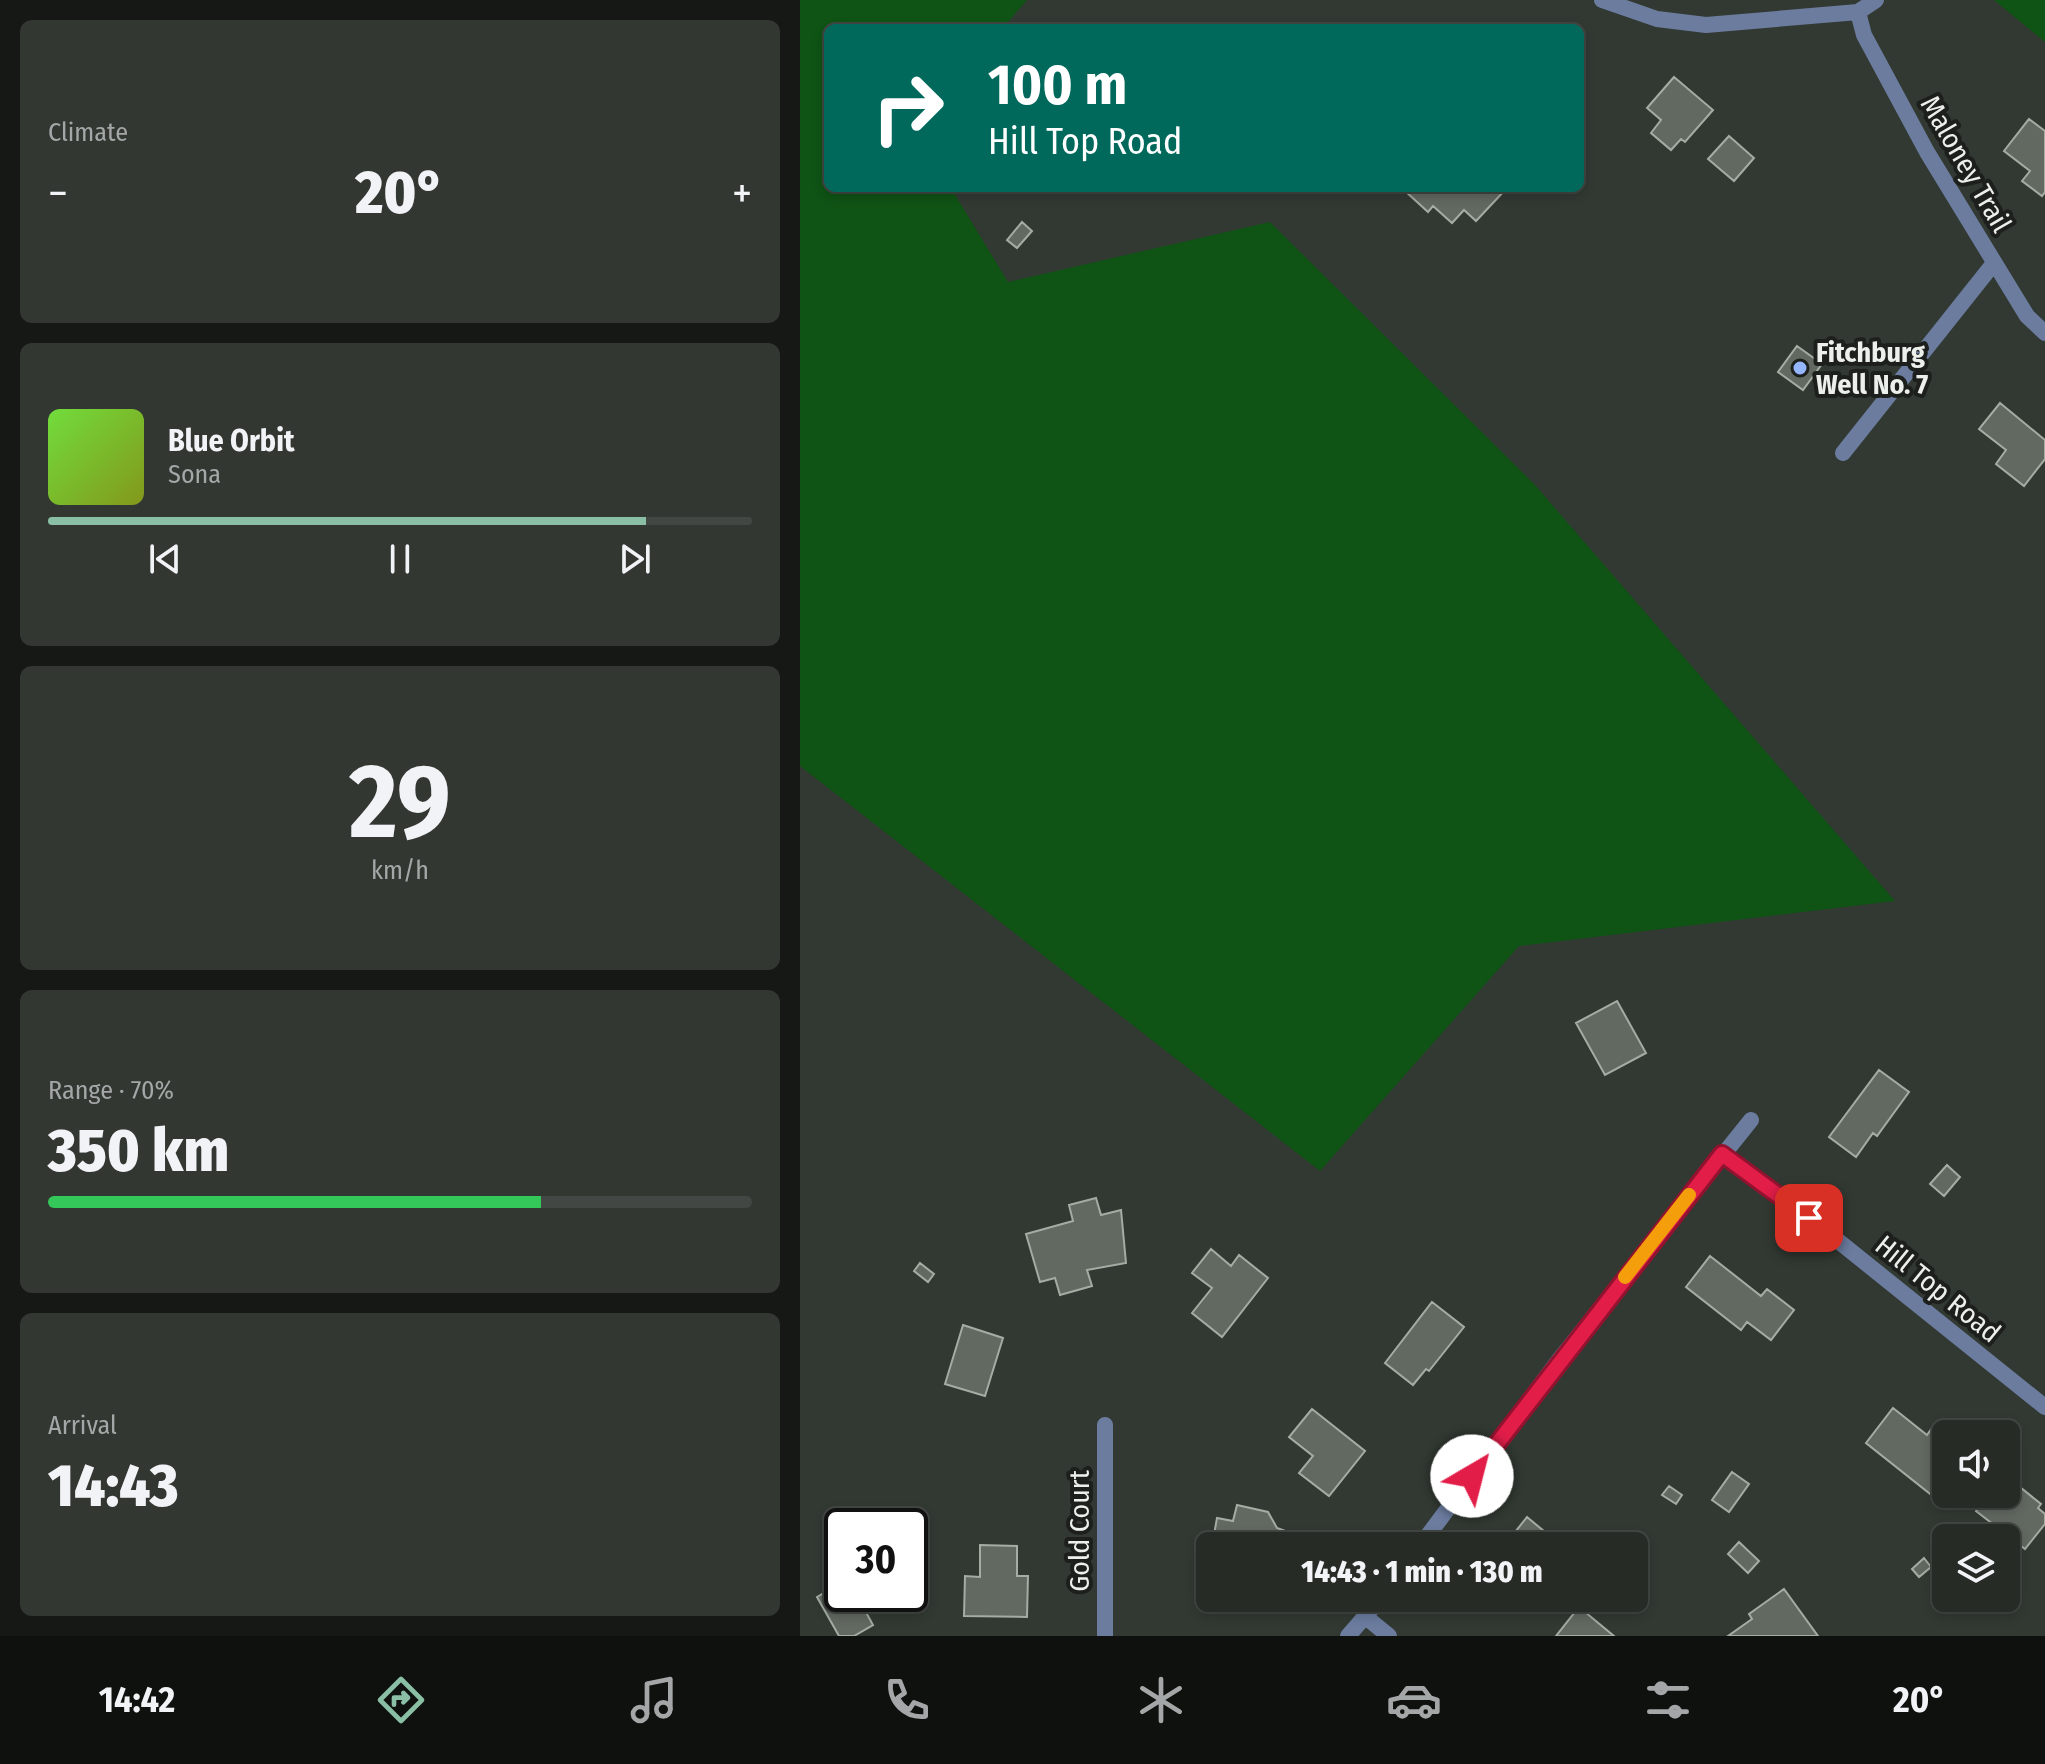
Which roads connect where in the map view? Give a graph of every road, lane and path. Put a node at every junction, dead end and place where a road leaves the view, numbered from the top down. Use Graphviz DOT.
graph roads {
  1 [pos="1602,0"];
  2 [pos="1876,0"];
  3 [pos="1858,12"];
  4 [pos="1994,263"];
  5 [pos="2045,333"];
  6 [pos="1843,453"];
  7 [pos="1751,1120"];
  8 [pos="1722,1154"];
  9 [pos="2045,1407"];
  10 [pos="1105,1425"];
  11 [pos="1430,1532"];
  12 [pos="1371,1612"];
  13 [pos="1367,1618"];
  14 [pos="1105,1636"];
  15 [pos="1348,1636"];
  16 [pos="1389,1636"];
  1 -- 3 [label="street"];
  2 -- 3 [label="street"];
  3 -- 4 [label="street, Maloney Trail"];
  4 -- 5 [label="street, Maloney Trail"];
  4 -- 6 [label="street"];
  7 -- 8 [label="street"];
  8 -- 9 [label="street, Hill Top Road"];
  8 -- 11 [label="street"];
  10 -- 14 [label="street, Gold Court"];
  12 -- 13 [label="street"];
  13 -- 15 [label="street"];
  13 -- 16 [label="street"];
}
